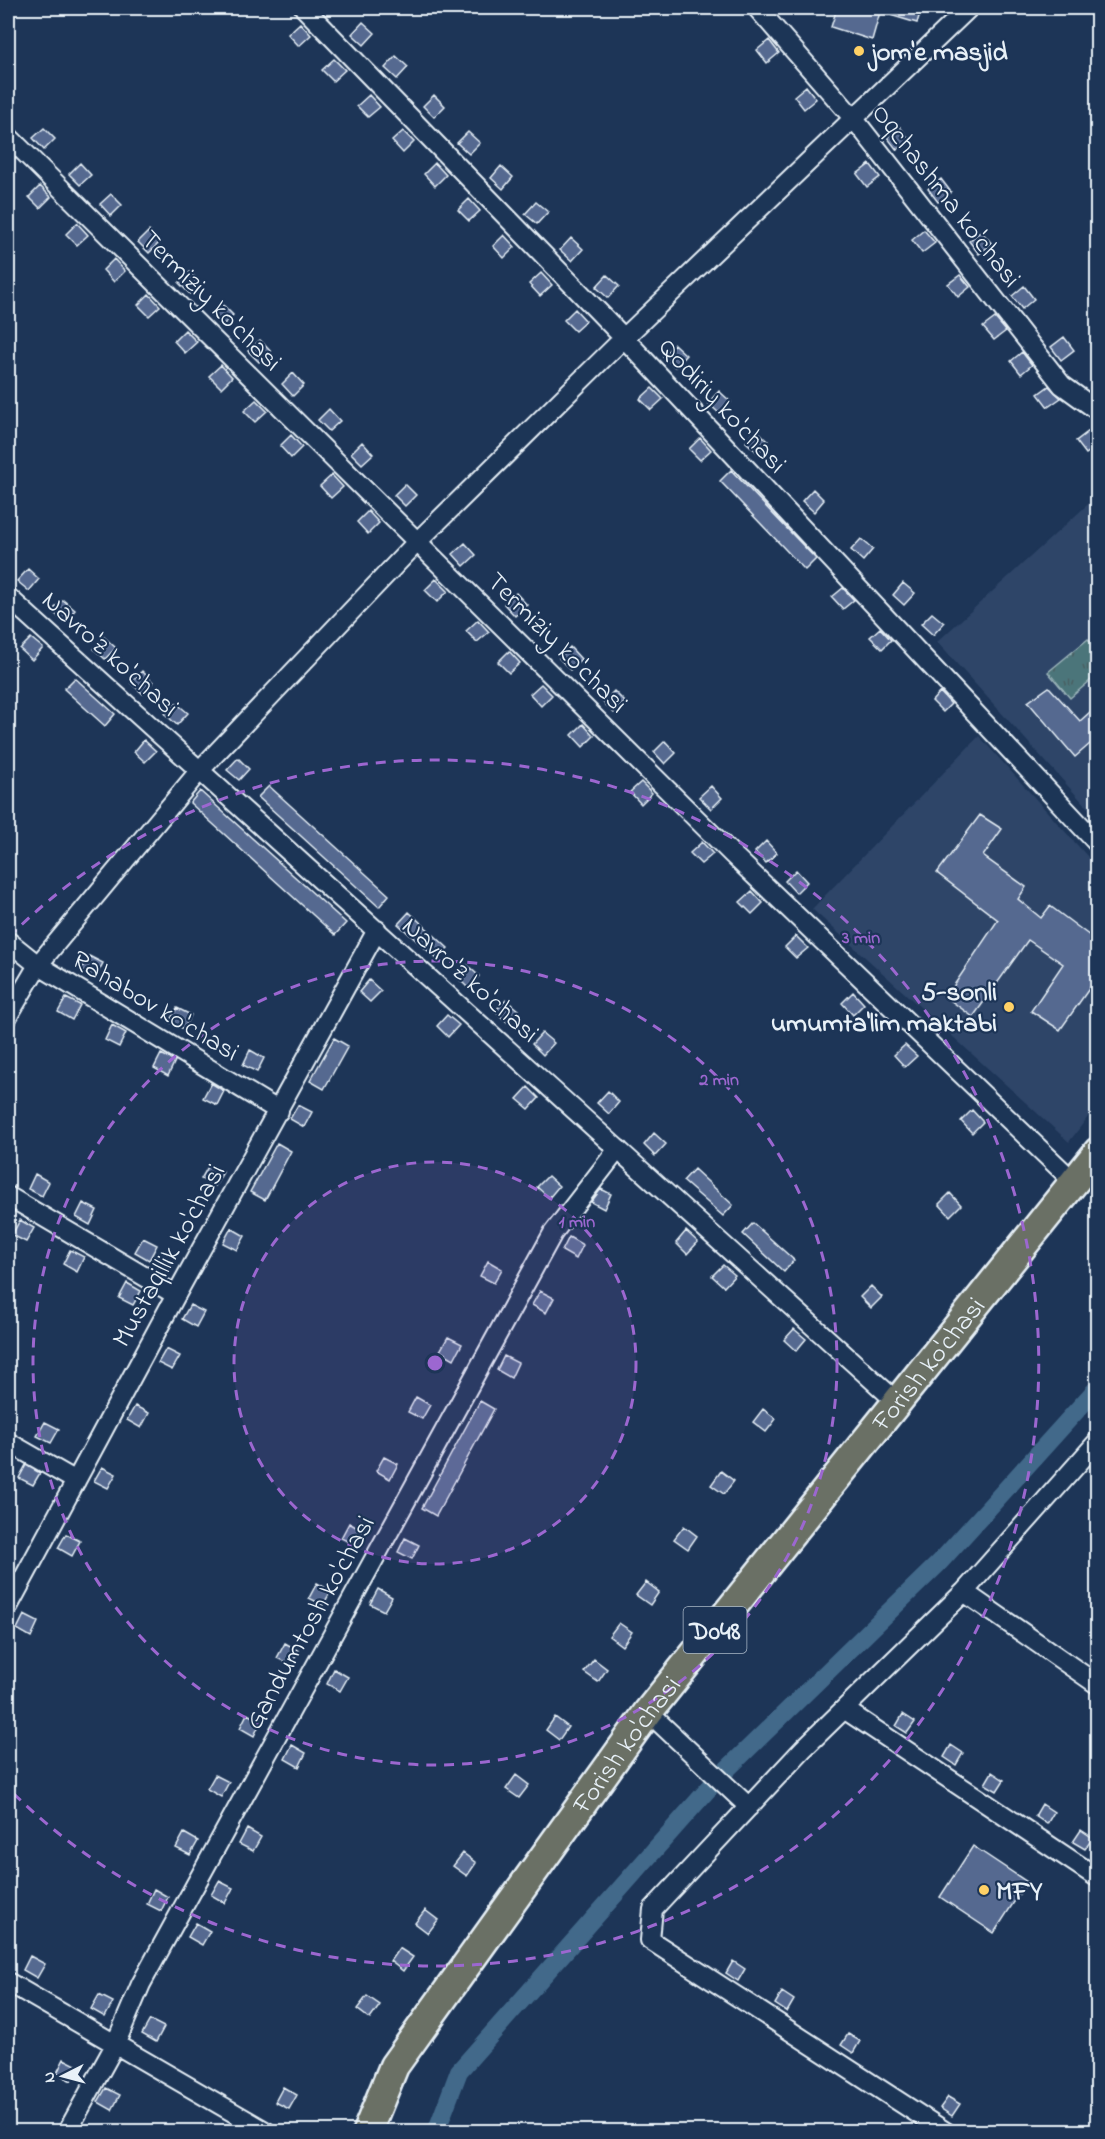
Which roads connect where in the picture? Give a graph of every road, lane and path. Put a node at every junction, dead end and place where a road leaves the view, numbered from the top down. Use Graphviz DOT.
graph roads {
  1 [pos="304,8"];
  2 [pos="757,8"];
  3 [pos="969,8"];
  4 [pos="854,119"];
  5 [pos="8,136"];
  6 [pos="624,338"];
  7 [pos="1098,411"];
  8 [pos="418,541"];
  9 [pos="8,597"];
  10 [pos="200,770"];
  11 [pos="1098,844"];
  12 [pos="378,930"];
  13 [pos="8,941"];
  14 [pos="38,965"];
  15 [pos="8,1016"];
  16 [pos="279,1111"];
  17 [pos="618,1149"];
  18 [pos="1098,1152"];
  19 [pos="1074,1182"];
  20 [pos="8,1196"];
  21 [pos="176,1295"];
  22 [pos="898,1403"];
  23 [pos="1098,1441"];
  24 [pos="8,1442"];
  25 [pos="76,1481"];
  26 [pos="964,1592"];
  27 [pos="8,1607"];
  28 [pos="1098,1684"];
  29 [pos="844,1709"];
  30 [pos="648,1712"];
  31 [pos="749,1807"];
  32 [pos="1098,1878"];
  33 [pos="8,1982"];
  34 [pos="115,2044"];
  35 [pos="68,2132"];
  36 [pos="267,2132"];
  37 [pos="367,2132"];
  38 [pos="946,2132"];
  1 -- 6 [label="street, Qodiriy ko'chasi"];
  2 -- 4 [label="street, Oqchashma ko'chasi"];
  3 -- 4 [label="street"];
  4 -- 6 [label="street"];
  4 -- 7 [label="street, Oqchashma ko'chasi"];
  5 -- 8 [label="street, Termiziy ko'chasi"];
  6 -- 8 [label="street"];
  6 -- 11 [label="street, Qodiriy ko'chasi"];
  8 -- 10 [label="street"];
  8 -- 19 [label="street, Termiziy ko'chasi"];
  9 -- 10 [label="street, Navro'z ko'chasi"];
  10 -- 12 [label="street, Navro'z ko'chasi"];
  10 -- 14 [label="street"];
  12 -- 16 [label="street, Mustaqillik ko'chasi"];
  12 -- 17 [label="street, Navro'z ko'chasi"];
  13 -- 14 [label="street, Rahabov ko'chasi"];
  14 -- 15 [label="street"];
  14 -- 16 [label="street, Rahabov ko'chasi"];
  16 -- 21 [label="street, Mustaqillik ko'chasi"];
  17 -- 22 [label="street, Navro'z ko'chasi"];
  17 -- 34 [label="street, Gandumtosh ko'chasi"];
  18 -- 19 [label="main road, Forish ko'chasi / D048"];
  19 -- 22 [label="main road, Forish ko'chasi / D048"];
  20 -- 21 [label="street"];
  21 -- 25 [label="street, Mustaqillik ko'chasi"];
  22 -- 30 [label="main road, Forish ko'chasi / D048"];
  23 -- 26 [label="street"];
  24 -- 25 [label="street"];
  25 -- 27 [label="street, Mustaqillik ko'chasi"];
  26 -- 28 [label="street"];
  26 -- 29 [label="street"];
  29 -- 31 [label="street"];
  29 -- 32 [label="street"];
  30 -- 31 [label="street"];
  30 -- 37 [label="main road, Forish ko'chasi / D048"];
  31 -- 38 [label="street"];
  33 -- 34 [label="street"];
  34 -- 35 [label="street, Gandumtosh ko'chasi"];
  34 -- 36 [label="street"];
}
